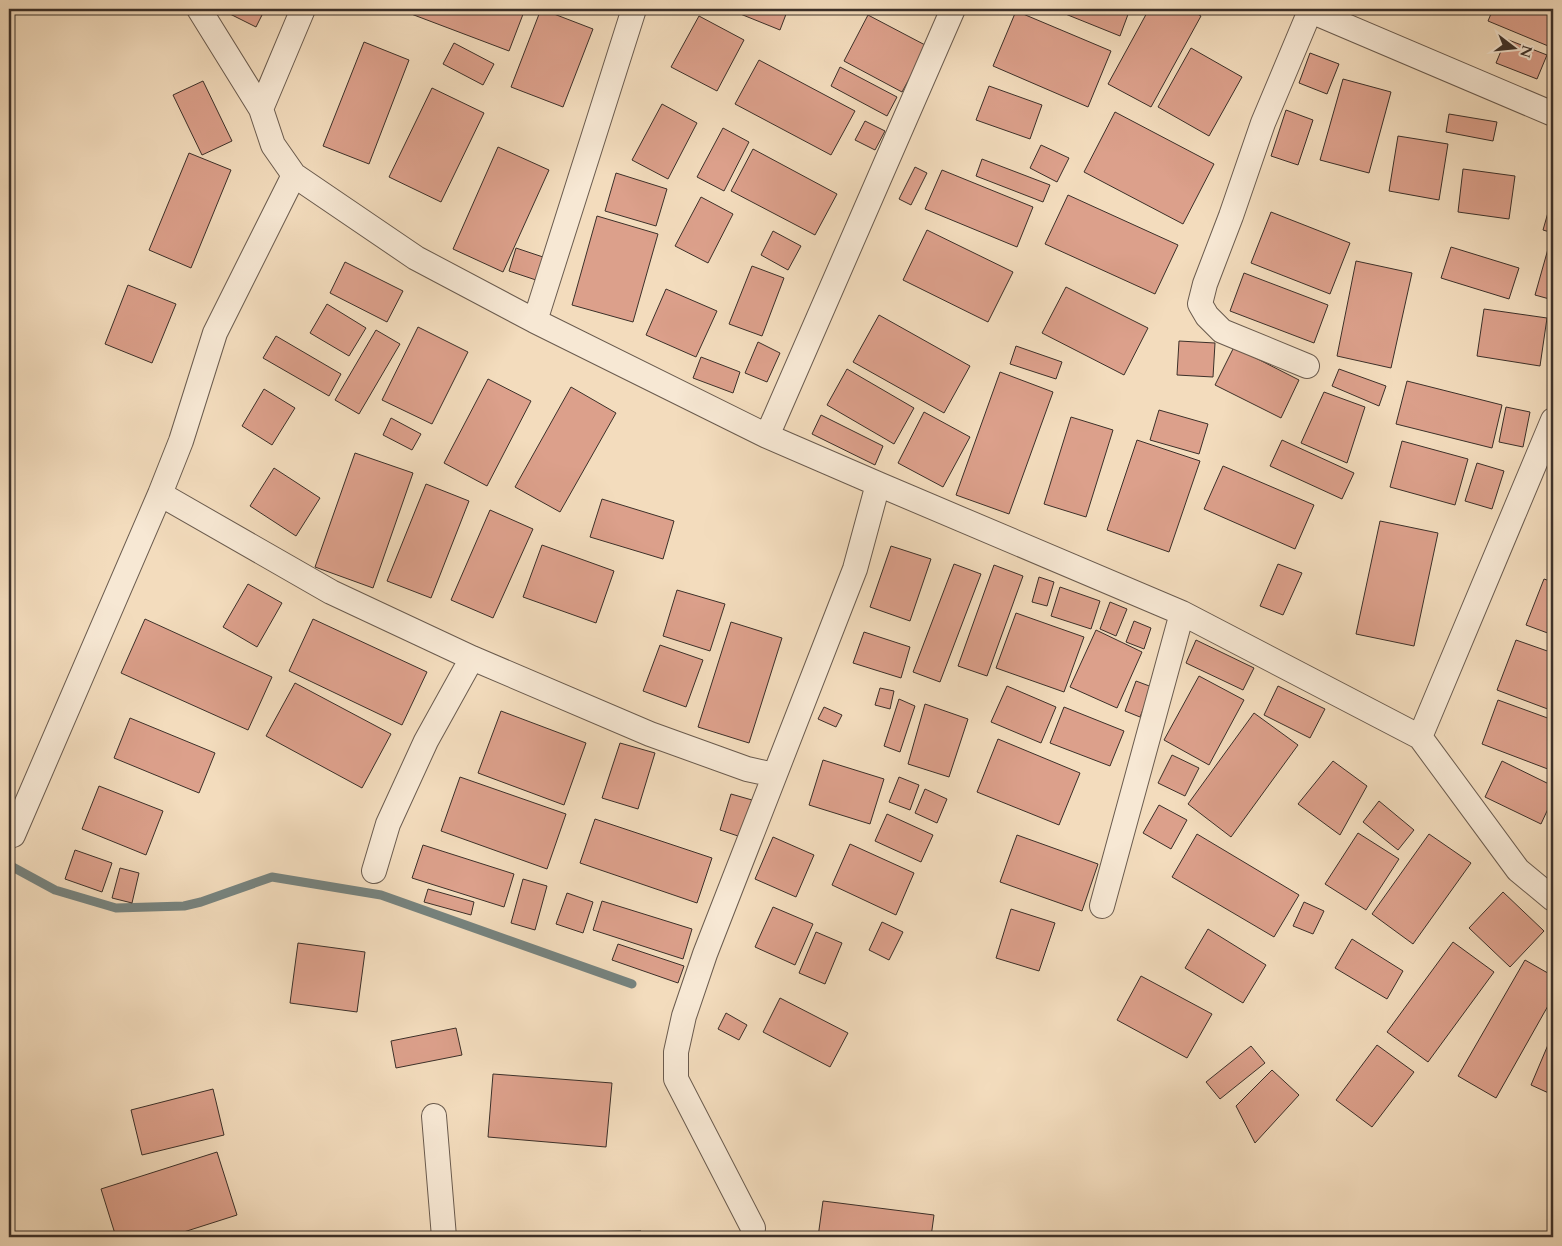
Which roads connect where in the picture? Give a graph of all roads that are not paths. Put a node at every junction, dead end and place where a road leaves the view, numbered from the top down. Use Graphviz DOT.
graph roads {
  1 [pos="199,9"];
  2 [pos="303,9"];
  3 [pos="634,9"];
  4 [pos="953,9"];
  5 [pos="1308,10"];
  6 [pos="261,109"];
  7 [pos="1553,114"];
  8 [pos="294,175"];
  9 [pos="535,321"];
  10 [pos="1307,366"];
  11 [pos="1553,420"];
  12 [pos="767,436"];
  13 [pos="878,484"];
  14 [pos="160,494"];
  15 [pos="1182,613"];
  16 [pos="472,658"];
  17 [pos="1420,737"];
  18 [pos="774,775"];
  19 [pos="13,834"];
  20 [pos="374,871"];
  21 [pos="1553,899"];
  22 [pos="1102,906"];
  23 [pos="434,1116"];
  24 [pos="444,1237"];
  25 [pos="752,1237"];
  1 -- 6 [label="street"];
  2 -- 6 [label="street"];
  3 -- 9 [label="street"];
  4 -- 12 [label="street"];
  5 -- 7 [label="street"];
  5 -- 10 [label="street"];
  6 -- 8 [label="street"];
  8 -- 9 [label="street"];
  8 -- 14 [label="street"];
  9 -- 12 [label="street"];
  11 -- 17 [label="street"];
  12 -- 13 [label="street"];
  13 -- 15 [label="street"];
  13 -- 18 [label="street"];
  14 -- 16 [label="street"];
  14 -- 19 [label="street"];
  15 -- 17 [label="street"];
  15 -- 22 [label="street"];
  16 -- 18 [label="street"];
  16 -- 20 [label="street"];
  17 -- 21 [label="street"];
  18 -- 25 [label="street"];
  23 -- 24 [label="street"];
}
